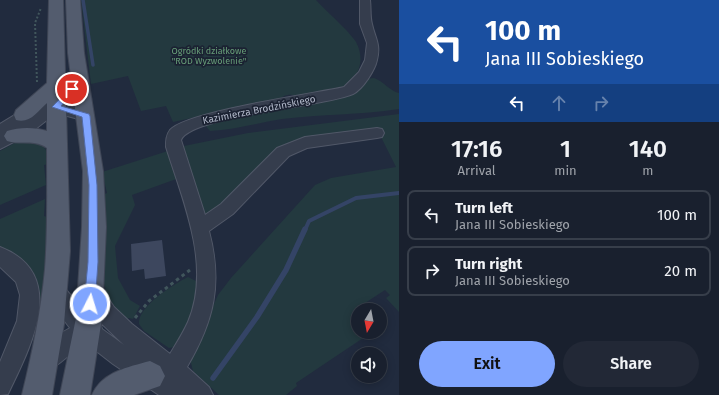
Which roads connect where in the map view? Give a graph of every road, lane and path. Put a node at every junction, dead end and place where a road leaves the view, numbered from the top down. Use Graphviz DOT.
graph roads {
  1 [pos="73,0"];
  2 [pos="365,0"];
  3 [pos="48,2"];
  4 [pos="38,68"];
  5 [pos="80,80"];
  6 [pos="56,86"];
  7 [pos="56,107"];
  8 [pos="23,115"];
  9 [pos="86,116"];
  10 [pos="377,133"];
  11 [pos="5,137"];
  12 [pos="58,146"];
  13 [pos="201,227"];
  14 [pos="0,256"];
  15 [pos="207,266"];
  16 [pos="91,290"];
  17 [pos="55,292"];
  18 [pos="130,329"];
  19 [pos="87,330"];
  20 [pos="45,361"];
  21 [pos="161,372"];
  22 [pos="0,386"];
  23 [pos="37,395"];
  24 [pos="75,395"];
  25 [pos="107,395"];
  26 [pos="180,395"];
  27 [pos="201,395"];
  1 -- 5 [label="main road"];
  2 -- 13 [label="street, Kazimierza Brodzińskiego"];
  3 -- 4 [label="path"];
  3 -- 6 [label="main road"];
  5 -- 7 [label="street"];
  5 -- 9 [label="main road"];
  6 -- 7 [label="main road"];
  6 -- 8 [label="main road"];
  7 -- 8 [label="street"];
  7 -- 9 [label="street"];
  7 -- 11 [label="street"];
  7 -- 12 [label="main road"];
  8 -- 11 [label="street"];
  9 -- 16 [label="main road"];
  10 -- 13 [label="street"];
  11 -- 12 [label="main road"];
  12 -- 17 [label="main road"];
  13 -- 15 [label="street, Kazimierza Brodzińskiego"];
  14 -- 22 [label="street"];
  15 -- 18 [label="path"];
  15 -- 21 [label="street, Kazimierza Brodzińskiego"];
  16 -- 18 [label="street"];
  16 -- 19 [label="main road"];
  17 -- 19 [label="street"];
  17 -- 20 [label="main road"];
  18 -- 19 [label="street"];
  18 -- 21 [label="street"];
  19 -- 20 [label="street"];
  19 -- 21 [label="street"];
  19 -- 24 [label="main road"];
  20 -- 23 [label="main road"];
  21 -- 25 [label="main road"];
  21 -- 26 [label="street"];
  21 -- 27 [label="street"];
}
